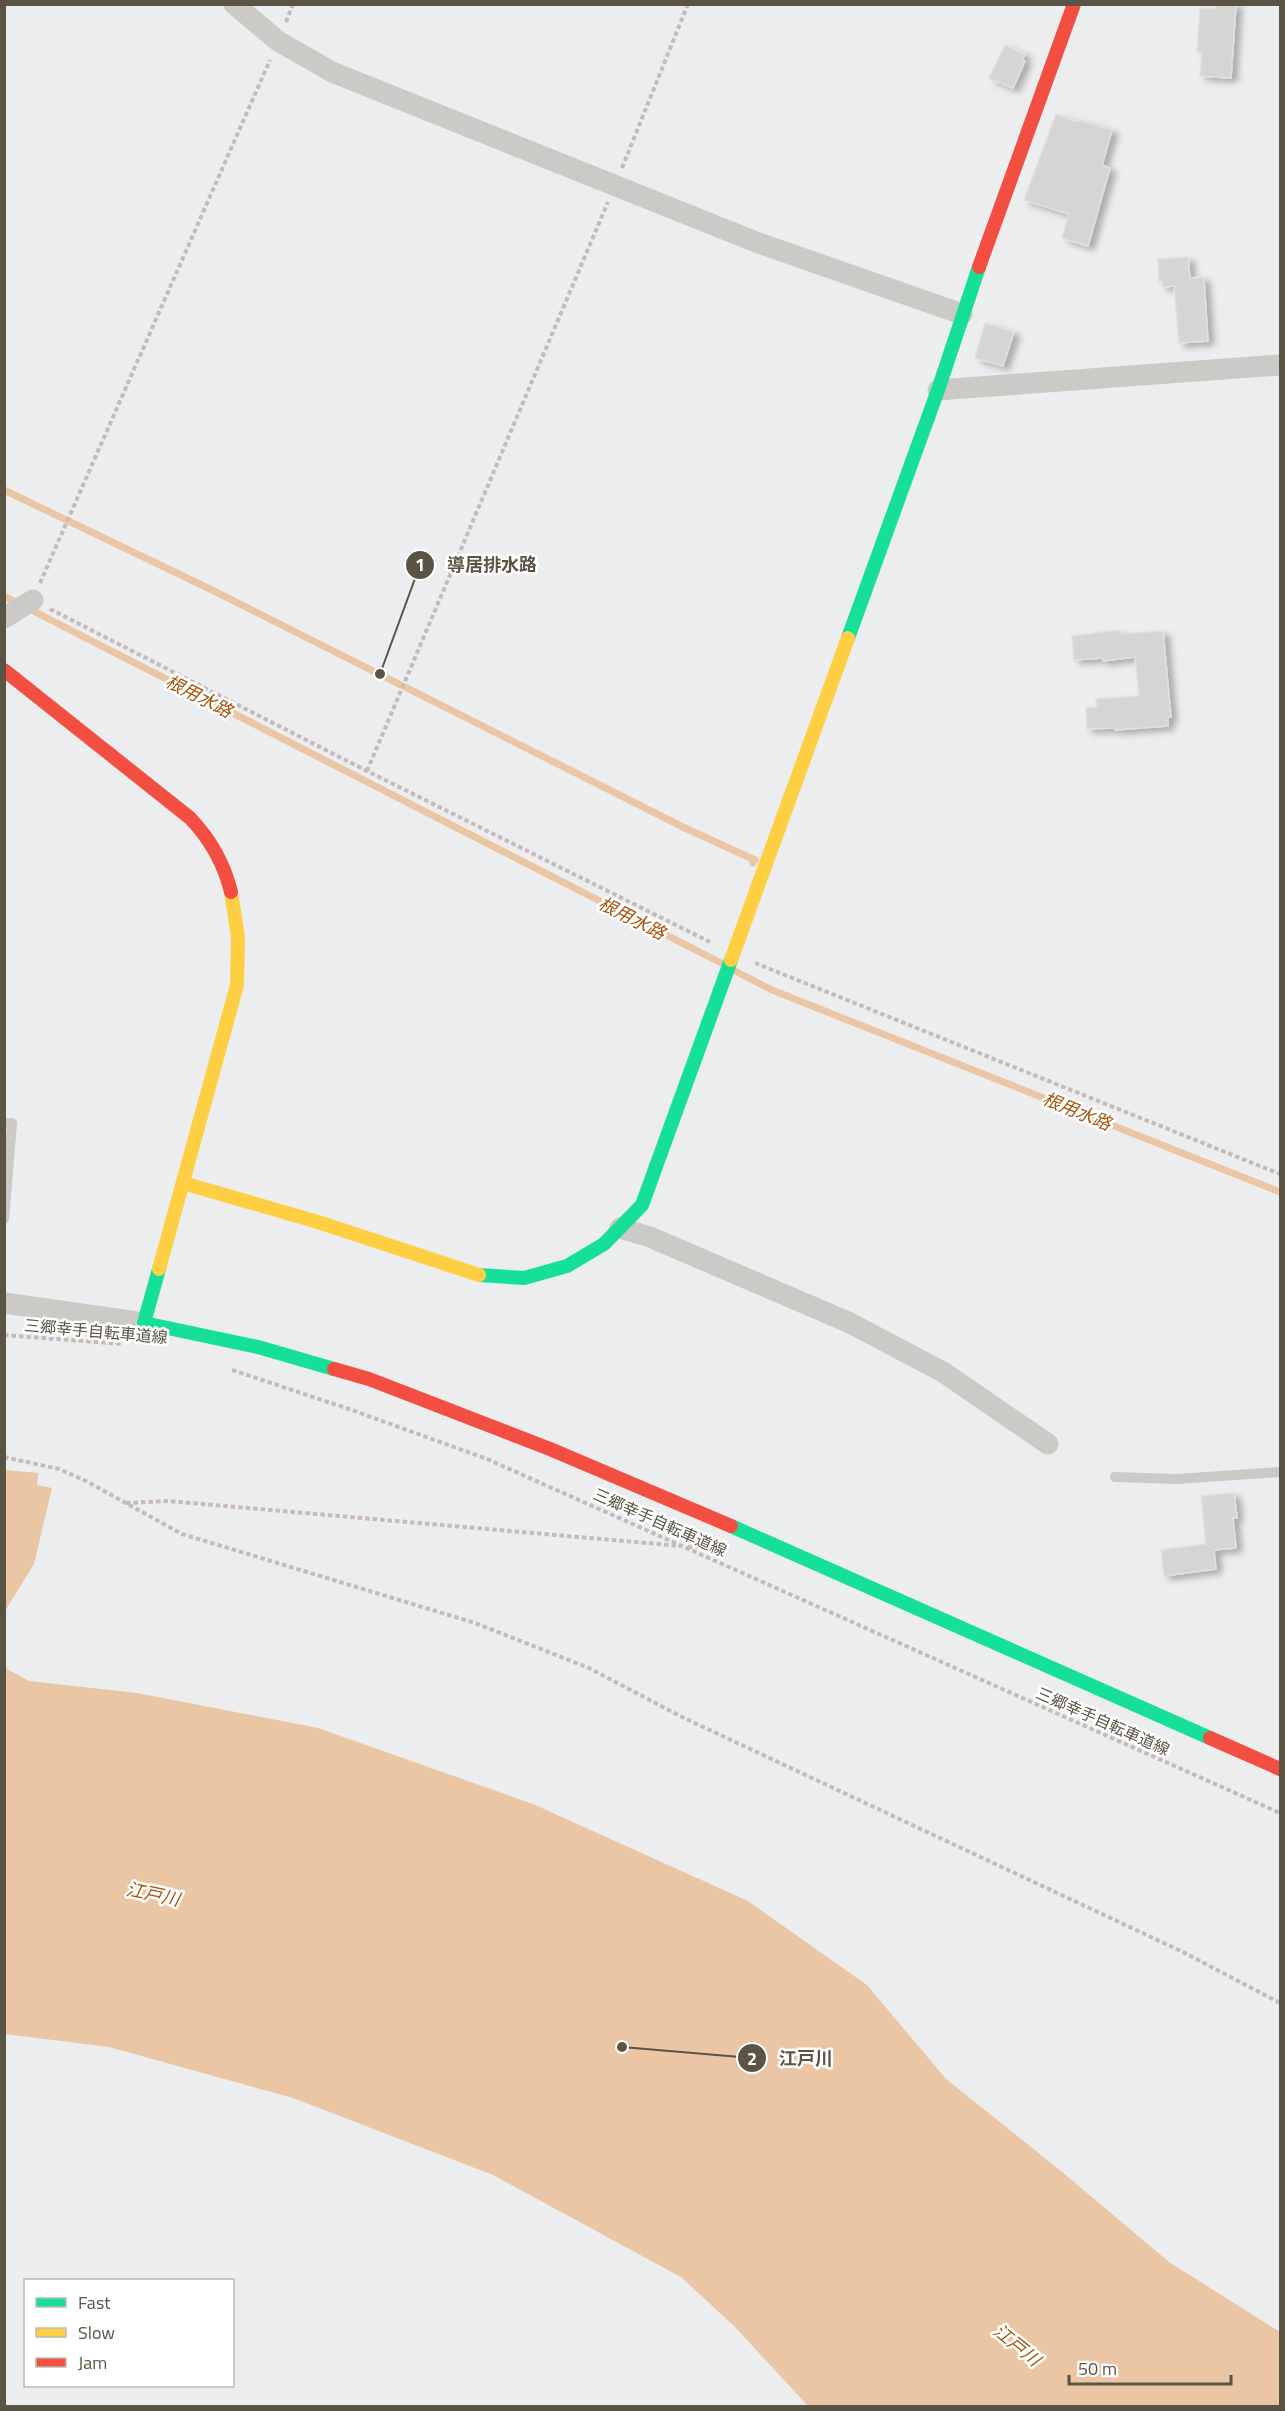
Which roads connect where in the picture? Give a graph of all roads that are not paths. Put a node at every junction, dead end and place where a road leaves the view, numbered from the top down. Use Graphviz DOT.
graph roads {
  1 [pos="234,4"];
  2 [pos="1074,4"];
  3 [pos="962,314"];
  4 [pos="1281,365"];
  5 [pos="938,390"];
  6 [pos="33,600"];
  7 [pos="4,618"];
  8 [pos="4,670"];
  9 [pos="4,1123"];
  10 [pos="183,1183"];
  11 [pos="4,1219"];
  12 [pos="620,1228"];
  13 [pos="4,1303"];
  14 [pos="144,1323"];
  15 [pos="1048,1444"];
  16 [pos="1281,1472"];
  17 [pos="1115,1477"];
  18 [pos="1281,1769"];
  1 -- 3 [label="street"];
  2 -- 3 [label="street"];
  3 -- 5 [label="street"];
  4 -- 5 [label="street"];
  5 -- 12 [label="street"];
  6 -- 7 [label="street"];
  8 -- 10 [label="street"];
  9 -- 11 [label="lane"];
  10 -- 12 [label="street"];
  10 -- 14 [label="street"];
  12 -- 15 [label="street"];
  13 -- 14 [label="street"];
  14 -- 18 [label="street"];
  16 -- 17 [label="lane"];
}
